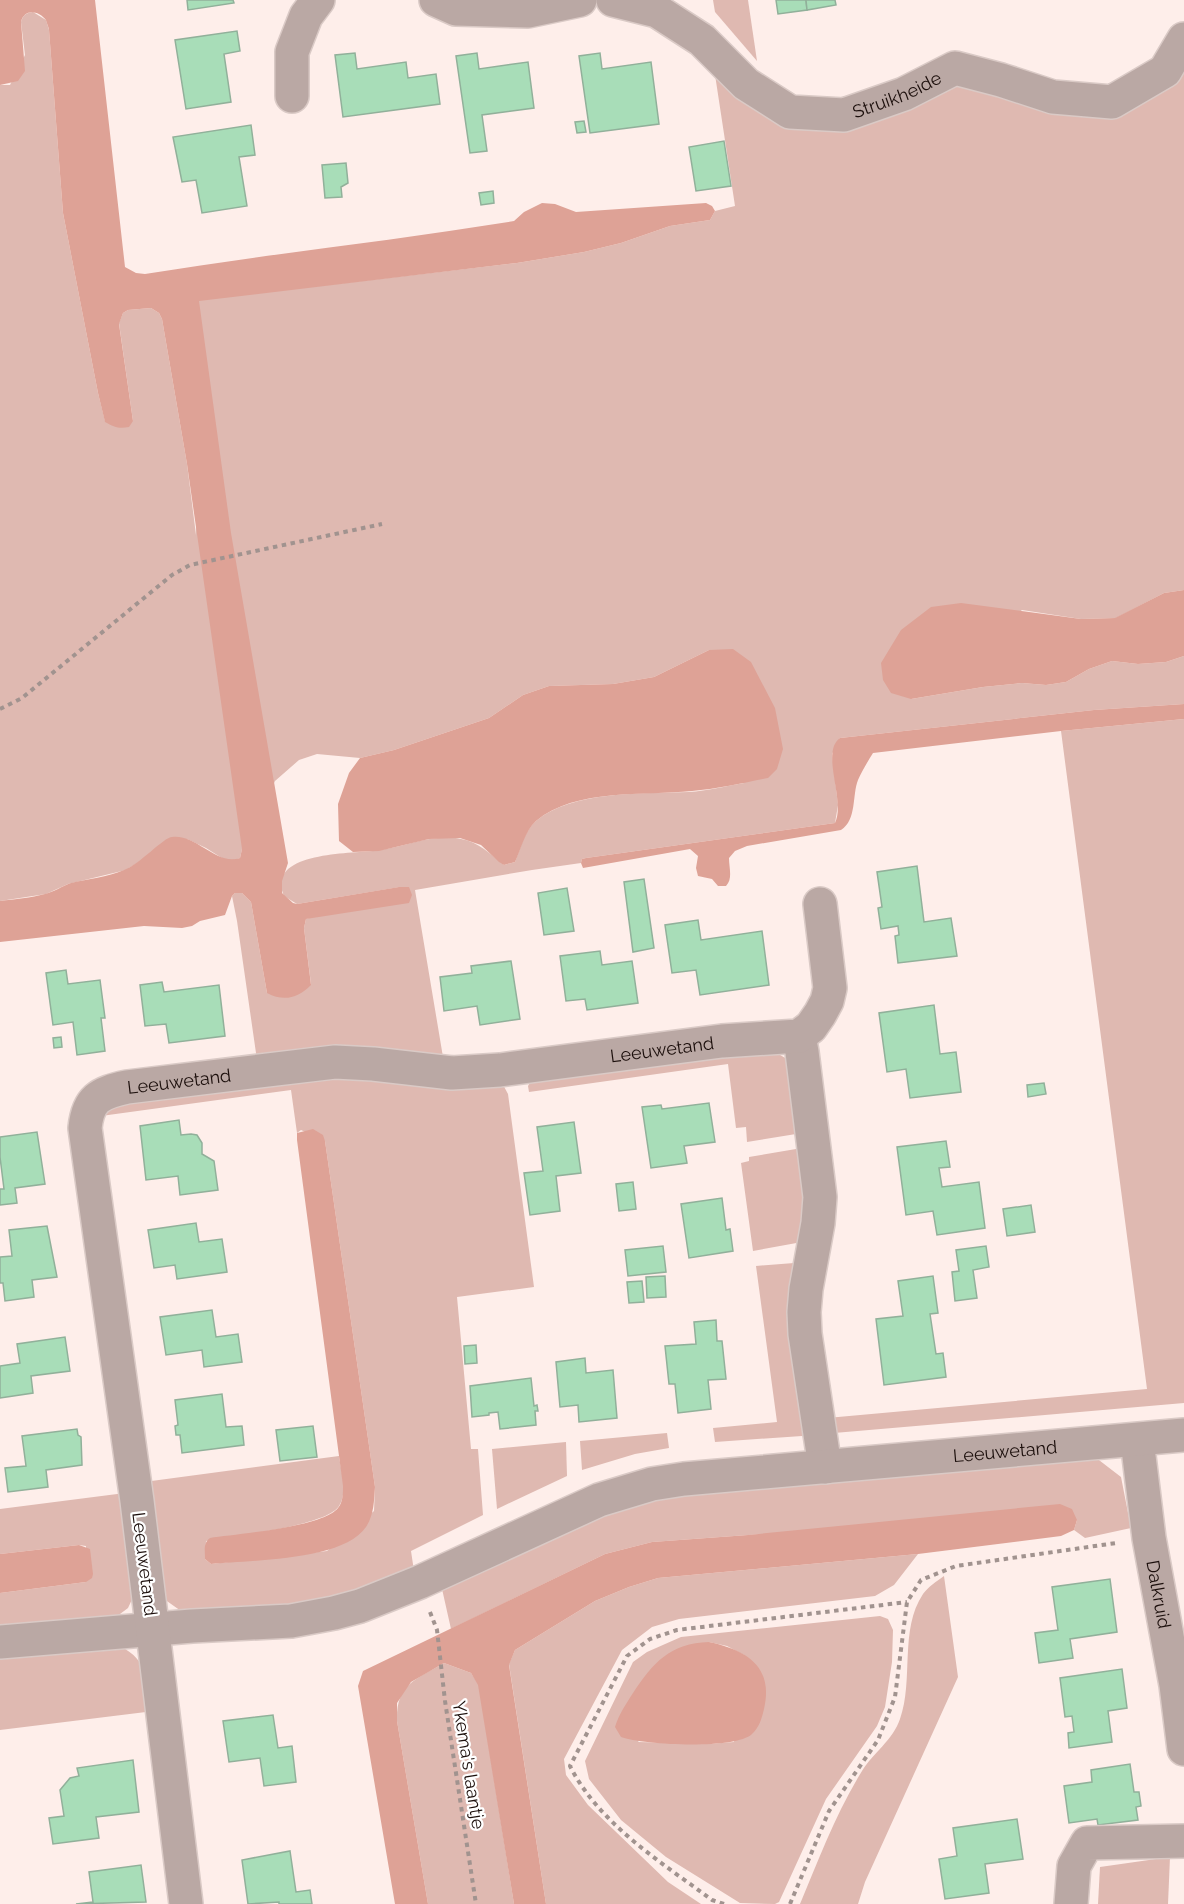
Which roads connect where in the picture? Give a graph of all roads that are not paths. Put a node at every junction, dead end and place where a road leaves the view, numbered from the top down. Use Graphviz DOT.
graph roads {
  1 [pos="318,0"];
  2 [pos="436,0"];
  3 [pos="580,0"];
  4 [pos="613,0"];
  5 [pos="1184,39"];
  6 [pos="292,96"];
  7 [pos="820,904"];
  8 [pos="799,1036"];
  9 [pos="1184,1434"];
  10 [pos="1137,1440"];
  11 [pos="825,1467"];
  12 [pos="154,1629"];
  13 [pos="0,1642"];
  14 [pos="1184,1749"];
  15 [pos="1184,1841"];
  16 [pos="186,1904"];
  17 [pos="1071,1904"];
  1 -- 6 [label="street"];
  2 -- 3 [label="street"];
  4 -- 5 [label="street, Struikheide"];
  7 -- 8 [label="street"];
  8 -- 11 [label="street"];
  8 -- 12 [label="street, Leeuwetand"];
  9 -- 10 [label="street, Leeuwetand"];
  10 -- 11 [label="street, Leeuwetand"];
  10 -- 14 [label="street, Dalkruid"];
  11 -- 12 [label="street, Leeuwetand"];
  12 -- 13 [label="street, Leeuwetand"];
  12 -- 16 [label="street, Leeuwetand"];
  15 -- 17 [label="street"];
}
